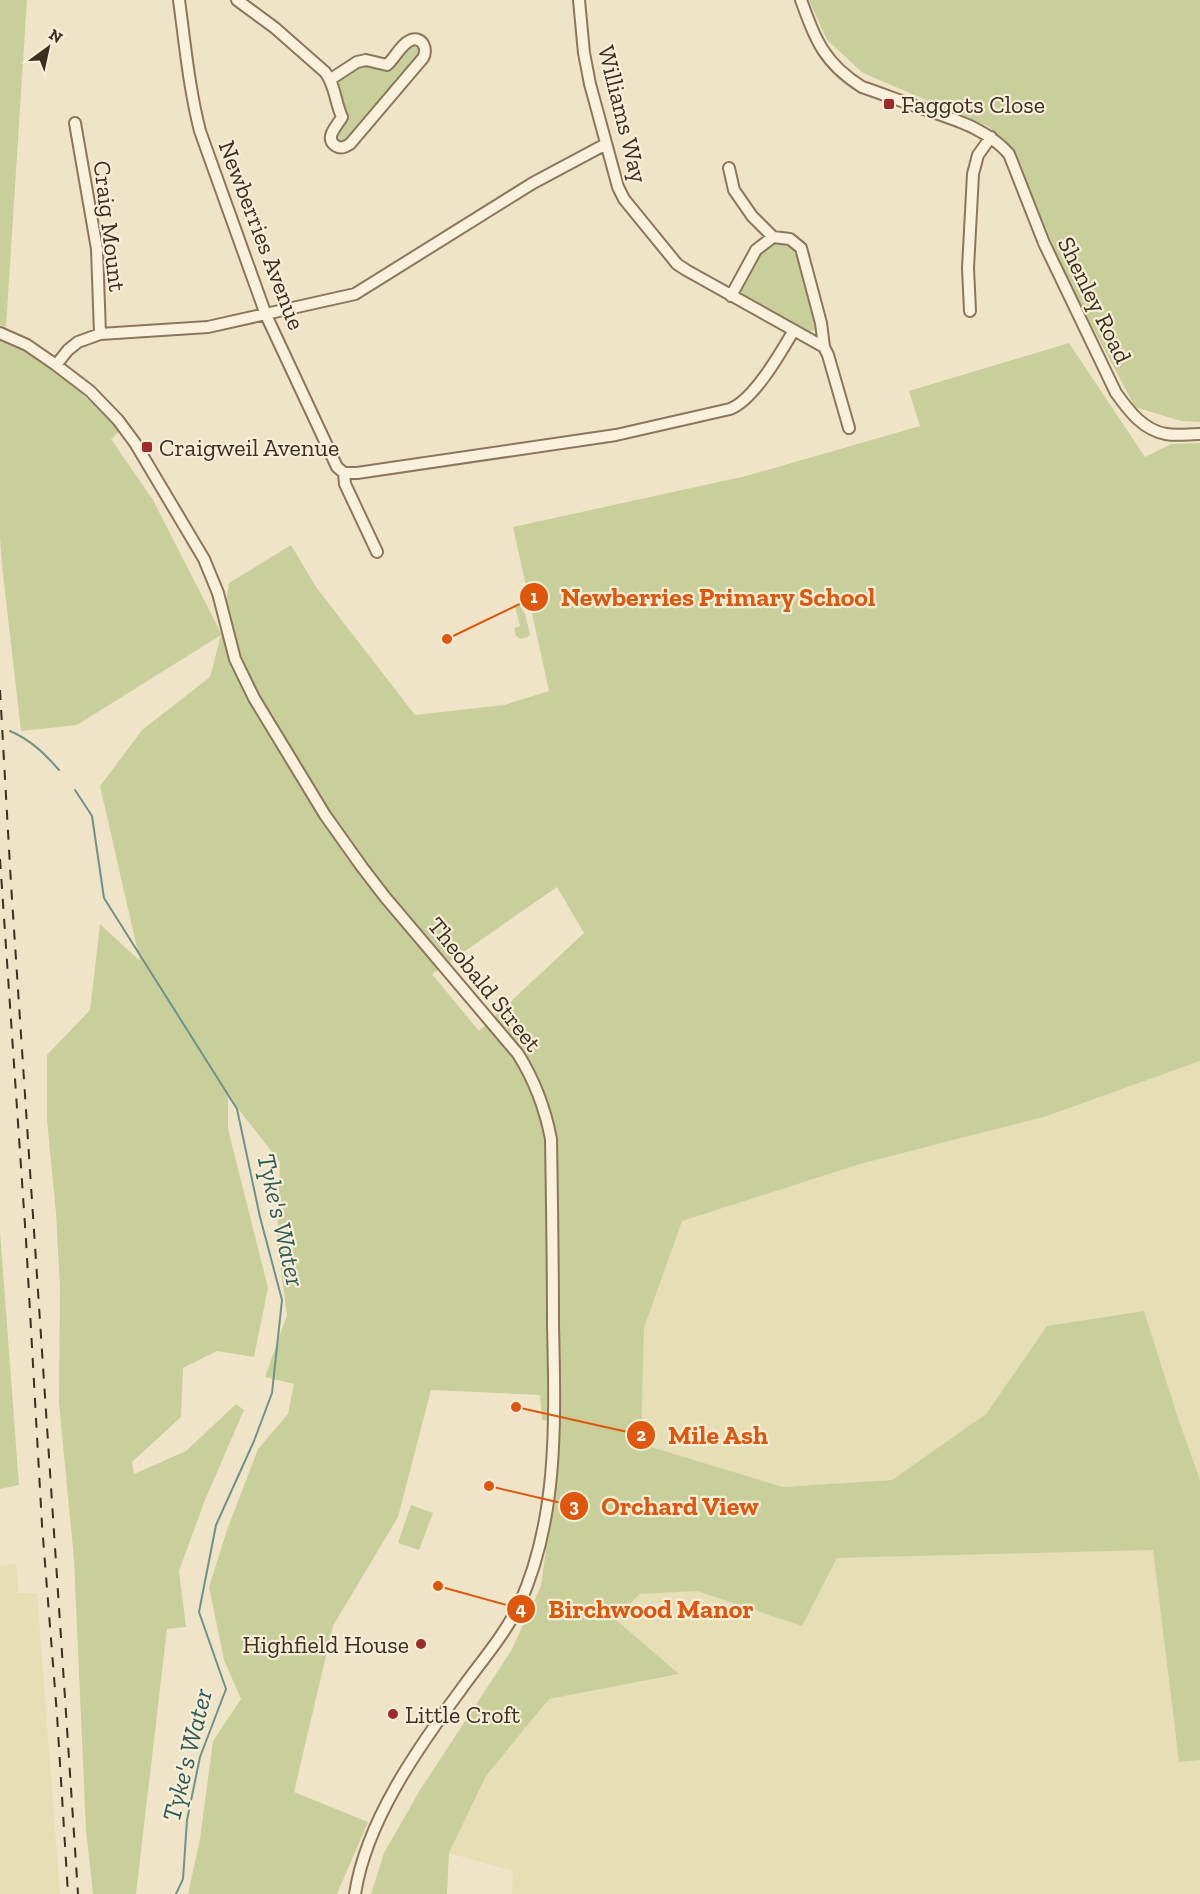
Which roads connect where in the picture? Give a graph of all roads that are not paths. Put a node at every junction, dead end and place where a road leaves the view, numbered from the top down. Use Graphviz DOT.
graph roads {
  1 [pos="179,0"];
  2 [pos="237,0"];
  3 [pos="579,0"];
  4 [pos="801,0"];
  5 [pos="331,79"];
  6 [pos="75,123"];
  7 [pos="991,137"];
  8 [pos="606,144"];
  9 [pos="729,168"];
  10 [pos="773,237"];
  11 [pos="731,296"];
  12 [pos="970,311"];
  13 [pos="267,315"];
  14 [pos="794,330"];
  15 [pos="0,333"];
  16 [pos="100,334"];
  17 [pos="824,347"];
  18 [pos="56,364"];
  19 [pos="849,428"];
  20 [pos="1200,434"];
  21 [pos="344,472"];
  22 [pos="377,552"];
  23 [pos="355,1894"];
  1 -- 13 [label="street, Newberries Avenue"];
  2 -- 5 [label="street"];
  3 -- 8 [label="street, Williams Way"];
  4 -- 7 [label="street"];
  5 -- 5 [label="street"];
  6 -- 16 [label="street, Craig Mount"];
  7 -- 12 [label="street"];
  7 -- 20 [label="street, Shenley Road"];
  8 -- 11 [label="street, Williams Way"];
  8 -- 13 [label="street"];
  9 -- 10 [label="street"];
  10 -- 11 [label="street"];
  10 -- 17 [label="street"];
  11 -- 14 [label="street, Williams Way"];
  13 -- 16 [label="street"];
  13 -- 21 [label="street, Newberries Avenue"];
  14 -- 17 [label="street, Williams Way"];
  14 -- 21 [label="street"];
  15 -- 18 [label="street, Theobald Street"];
  16 -- 18 [label="street"];
  17 -- 19 [label="street"];
  18 -- 23 [label="street, Theobald Street"];
  21 -- 22 [label="street, Newberries Avenue"];
}
